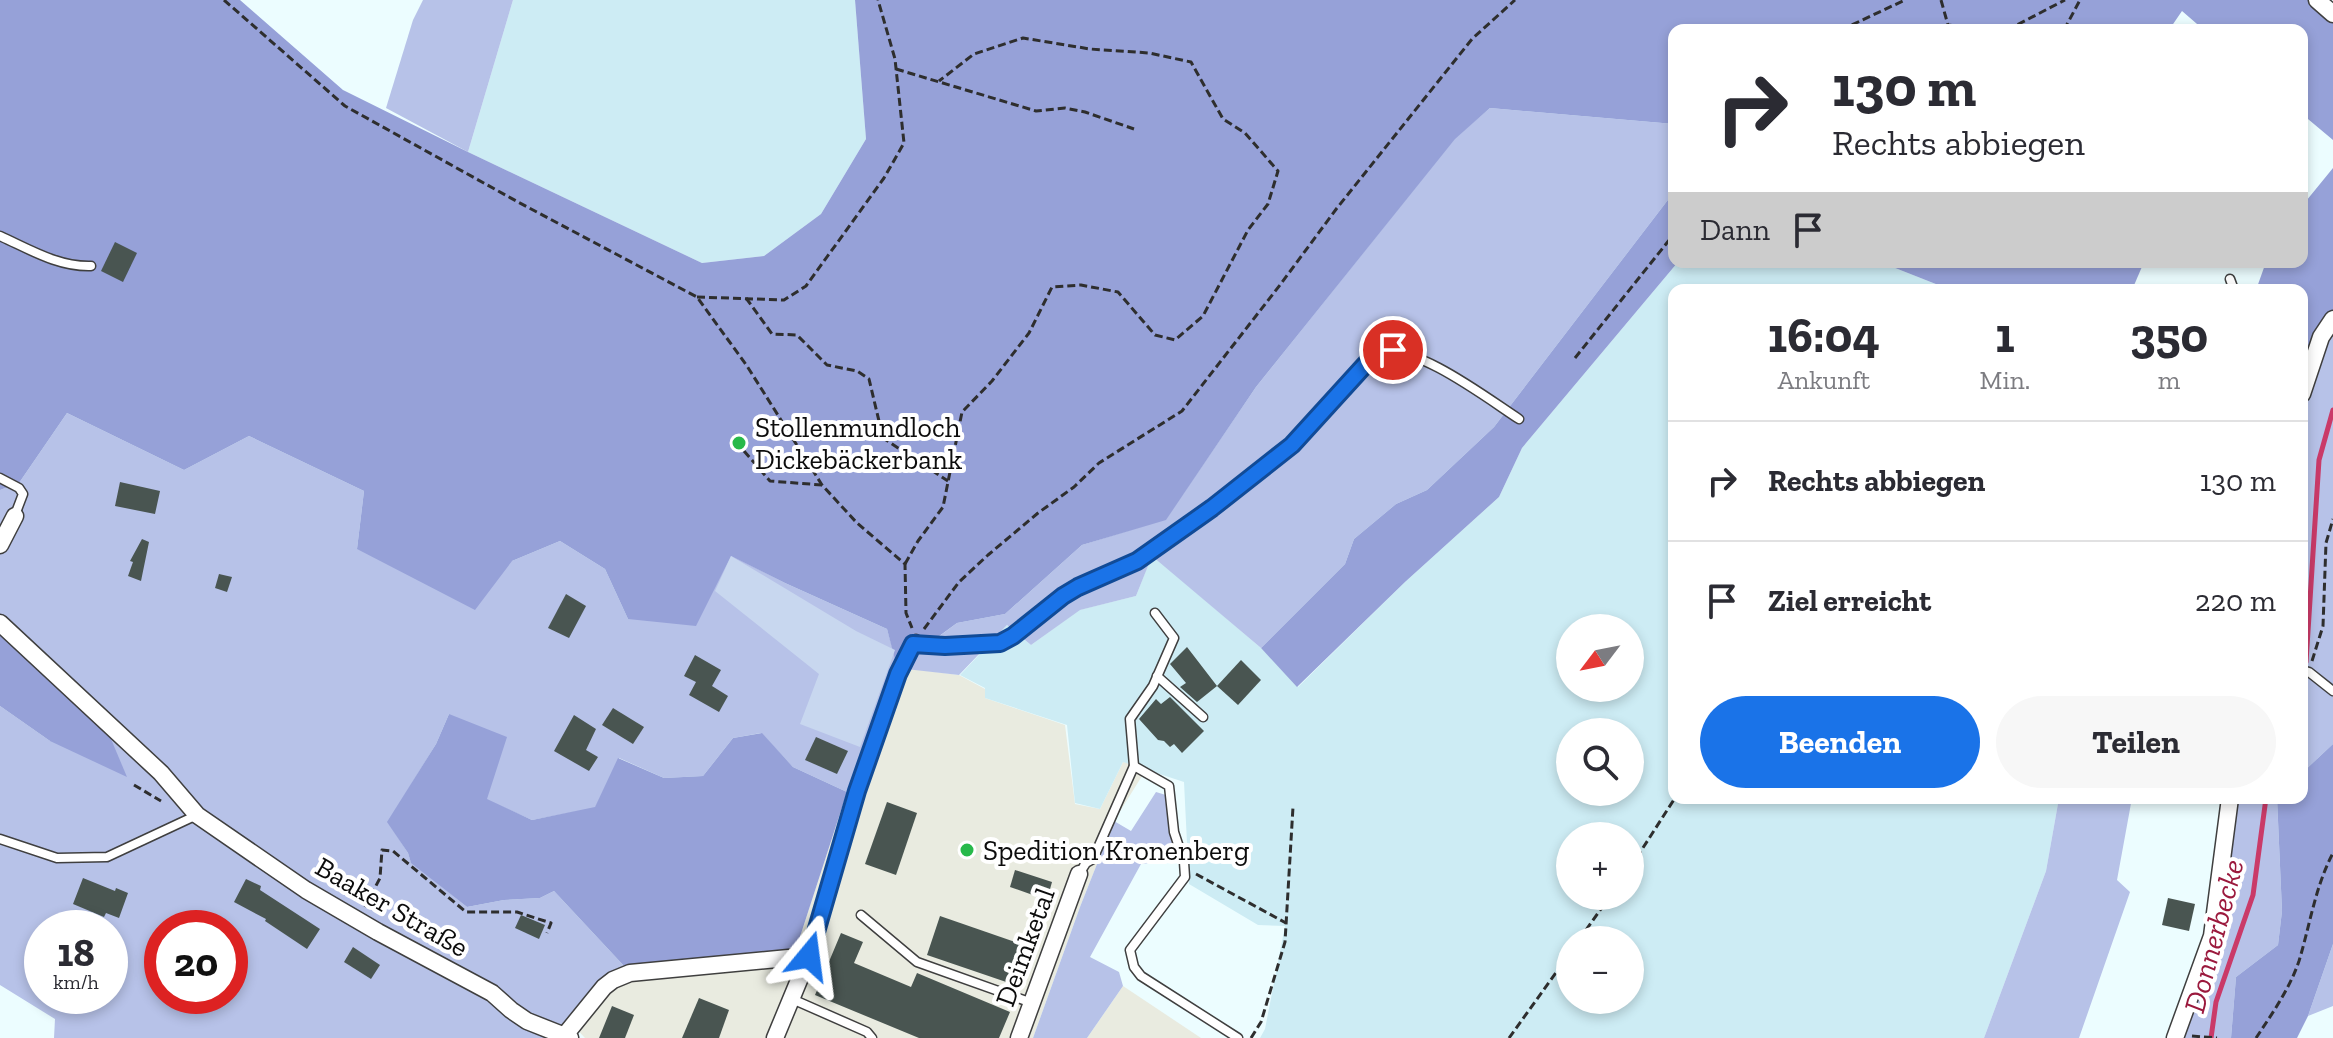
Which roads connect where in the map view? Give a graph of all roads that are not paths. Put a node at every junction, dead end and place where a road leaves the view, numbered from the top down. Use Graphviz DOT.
graph roads {
  1 [pos="2317,0"];
  2 [pos="2333,14"];
  3 [pos="0,236"];
  4 [pos="91,266"];
  5 [pos="2230,279"];
  6 [pos="2232,284"];
  7 [pos="2333,319"];
  8 [pos="2308,376"];
  9 [pos="1519,419"];
  10 [pos="0,478"];
  11 [pos="15,516"];
  12 [pos="0,545"];
  13 [pos="1155,613"];
  14 [pos="0,623"];
  15 [pos="2308,672"];
  16 [pos="1157,676"];
  17 [pos="2333,691"];
  18 [pos="1203,717"];
  19 [pos="1134,766"];
  20 [pos="2228,804"];
  21 [pos="197,815"];
  22 [pos="0,839"];
  23 [pos="1079,874"];
  24 [pos="861,915"];
  25 [pos="809,956"];
  26 [pos="792,999"];
  27 [pos="1032,1003"];
  28 [pos="869,1035"];
  29 [pos="568,1036"];
  30 [pos="775,1038"];
  31 [pos="880,1038"];
  32 [pos="1019,1038"];
  33 [pos="1238,1038"];
  34 [pos="2175,1038"];
  1 -- 2 [label="street"];
  3 -- 4 [label="lane"];
  5 -- 6 [label="lane"];
  7 -- 8 [label="street"];
  9 -- 25 [label="lane"];
  10 -- 11 [label="lane"];
  11 -- 12 [label="street"];
  13 -- 16 [label="lane"];
  14 -- 21 [label="street, Baaker Straße"];
  15 -- 17 [label="lane"];
  16 -- 18 [label="lane"];
  16 -- 19 [label="lane"];
  19 -- 23 [label="lane"];
  19 -- 33 [label="lane"];
  20 -- 34 [label="street"];
  21 -- 22 [label="lane"];
  21 -- 29 [label="street, Baaker Straße"];
  23 -- 27 [label="street, Deimketal"];
  24 -- 27 [label="lane"];
  25 -- 26 [label="street"];
  25 -- 29 [label="street, Baaker Straße"];
  26 -- 28 [label="lane"];
  26 -- 30 [label="street"];
  27 -- 32 [label="street, Deimketal"];
  28 -- 31 [label="lane"];
}
